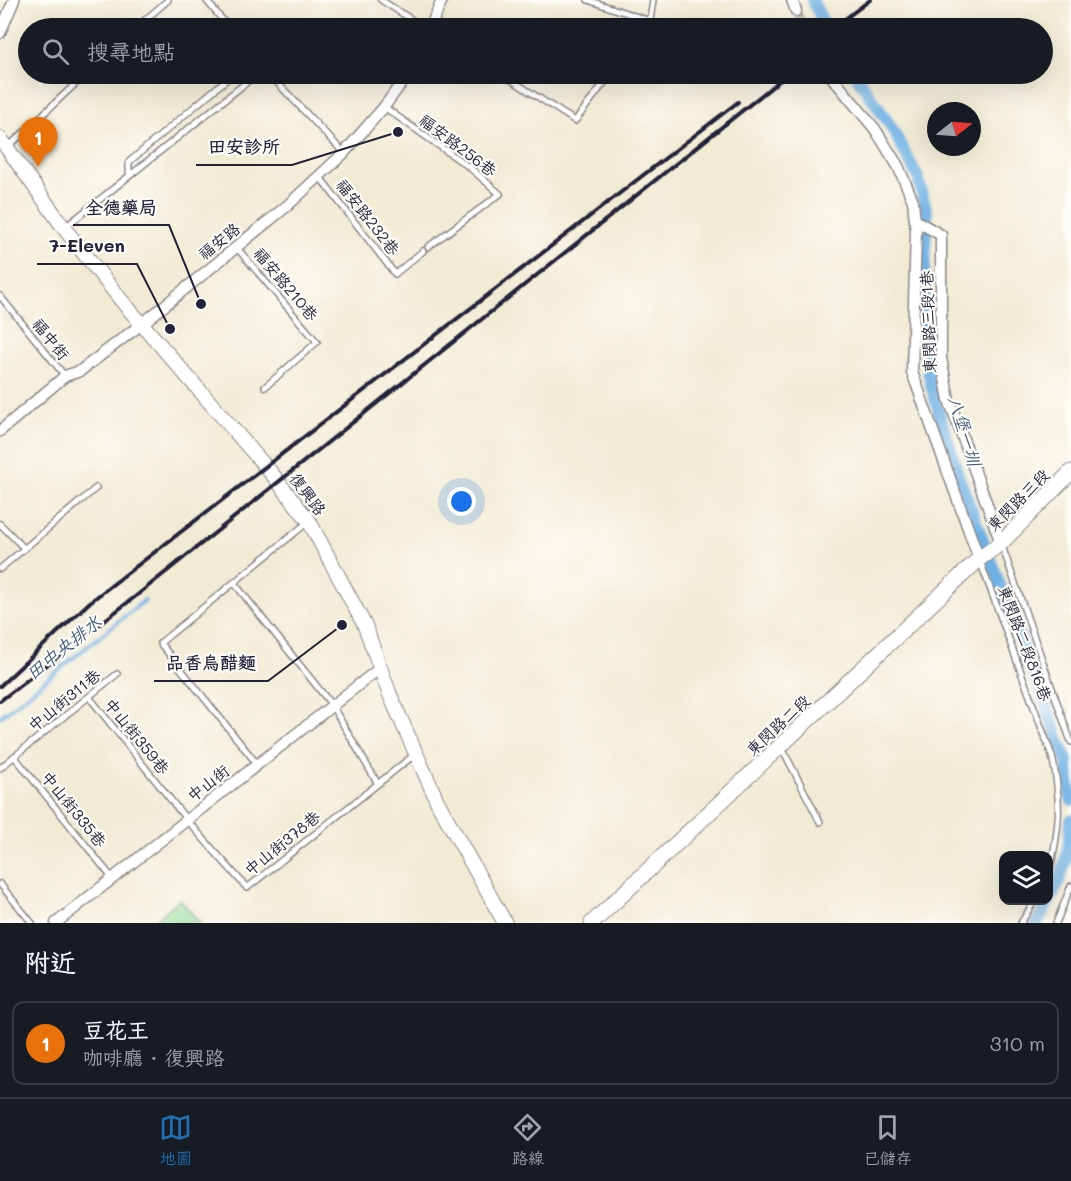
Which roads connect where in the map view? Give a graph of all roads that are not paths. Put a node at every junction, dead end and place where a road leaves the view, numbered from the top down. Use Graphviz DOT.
graph roads {
  1 [pos="14,0"];
  2 [pos="168,0"];
  3 [pos="206,0"];
  4 [pos="381,0"];
  5 [pos="442,0"];
  6 [pos="588,0"];
  7 [pos="653,0"];
  8 [pos="792,0"];
  9 [pos="796,11"];
  10 [pos="147,18"];
  11 [pos="221,18"];
  12 [pos="412,18"];
  13 [pos="434,18"];
  14 [pos="641,18"];
  15 [pos="650,18"];
  16 [pos="0,33"];
  17 [pos="75,84"];
  18 [pos="221,84"];
  19 [pos="244,84"];
  20 [pos="278,84"];
  21 [pos="401,84"];
  22 [pos="518,84"];
  23 [pos="603,84"];
  24 [pos="838,84"];
  25 [pos="384,107"];
  26 [pos="2,147"];
  27 [pos="344,153"];
  28 [pos="129,174"];
  29 [pos="320,176"];
  30 [pos="915,220"];
  31 [pos="64,228"];
  32 [pos="236,246"];
  33 [pos="428,247"];
  34 [pos="423,252"];
  35 [pos="0,296"];
  36 [pos="143,323"];
  37 [pos="64,376"];
  38 [pos="265,387"];
  39 [pos="0,431"];
  40 [pos="1071,472"];
  41 [pos="96,488"];
  42 [pos="309,521"];
  43 [pos="0,524"];
  44 [pos="24,548"];
  45 [pos="990,552"];
  46 [pos="0,569"];
  47 [pos="235,584"];
  48 [pos="380,668"];
  49 [pos="117,674"];
  50 [pos="90,698"];
  51 [pos="331,704"];
  52 [pos="1071,742"];
  53 [pos="781,747"];
  54 [pos="415,755"];
  55 [pos="14,756"];
  56 [pos="256,764"];
  57 [pos="0,768"];
  58 [pos="378,784"];
  59 [pos="186,819"];
  60 [pos="820,822"];
  61 [pos="1053,858"];
  62 [pos="113,879"];
  63 [pos="0,884"];
  64 [pos="1071,886"];
  65 [pos="1032,905"];
  66 [pos="32,923"];
  67 [pos="56,923"];
  68 [pos="505,923"];
  69 [pos="592,923"];
  70 [pos="1022,923"];
  71 [pos="1056,923"];
  1 -- 16 [label="street"];
  2 -- 10 [label="lane"];
  3 -- 11 [label="lane"];
  4 -- 12 [label="lane"];
  5 -- 13 [label="street"];
  6 -- 14 [label="lane"];
  7 -- 15 [label="lane"];
  8 -- 9 [label="street"];
  17 -- 26 [label="lane"];
  18 -- 28 [label="lane"];
  19 -- 28 [label="lane"];
  20 -- 27 [label="lane"];
  21 -- 25 [label="street, 福安路"];
  22 -- 23 [label="lane"];
  24 -- 30 [label="street"];
  25 -- 27 [label="street, 福安路"];
  25 -- 33 [label="lane, 福安路256巷"];
  26 -- 31 [label="street, 復興路"];
  27 -- 29 [label="street, 福安路"];
  28 -- 31 [label="lane"];
  29 -- 32 [label="street, 福安路"];
  29 -- 34 [label="lane, 福安路232巷"];
  30 -- 45 [label="street"];
  30 -- 45 [label="street, 東閔路三段1巷"];
  31 -- 36 [label="street, 復興路"];
  32 -- 36 [label="street, 福安路"];
  32 -- 38 [label="lane, 福安路210巷"];
  35 -- 37 [label="lane, 福中街"];
  36 -- 37 [label="street, 福安路"];
  36 -- 42 [label="street, 復興路"];
  37 -- 39 [label="street, 福安路"];
  40 -- 45 [label="main road, 東閔路三段"];
  41 -- 44 [label="lane"];
  42 -- 47 [label="lane"];
  42 -- 48 [label="street, 復興路"];
  43 -- 44 [label="lane"];
  44 -- 46 [label="lane"];
  45 -- 52 [label="lane"];
  45 -- 53 [label="main road, 東閔路二段"];
  45 -- 61 [label="lane, 東閔路二段816巷"];
  47 -- 51 [label="lane"];
  47 -- 56 [label="lane"];
  48 -- 51 [label="street, 中山街"];
  48 -- 54 [label="street, 復興路"];
  49 -- 50 [label="lane, 中山街311巷"];
  50 -- 55 [label="lane, 中山街311巷"];
  50 -- 59 [label="lane, 中山街359巷"];
  51 -- 56 [label="street, 中山街"];
  51 -- 58 [label="lane"];
  53 -- 60 [label="lane"];
  53 -- 69 [label="main road, 東閔路二段"];
  54 -- 58 [label="lane"];
  54 -- 68 [label="street, 復興路"];
  55 -- 57 [label="lane, 中山街311巷"];
  55 -- 62 [label="lane, 中山街335巷"];
  56 -- 59 [label="street, 中山街"];
  58 -- 59 [label="lane, 中山街378巷"];
  59 -- 62 [label="street, 中山街"];
  62 -- 67 [label="street, 中山街"];
  63 -- 66 [label="lane"];
  64 -- 71 [label="lane"];
  65 -- 70 [label="lane"];
}
